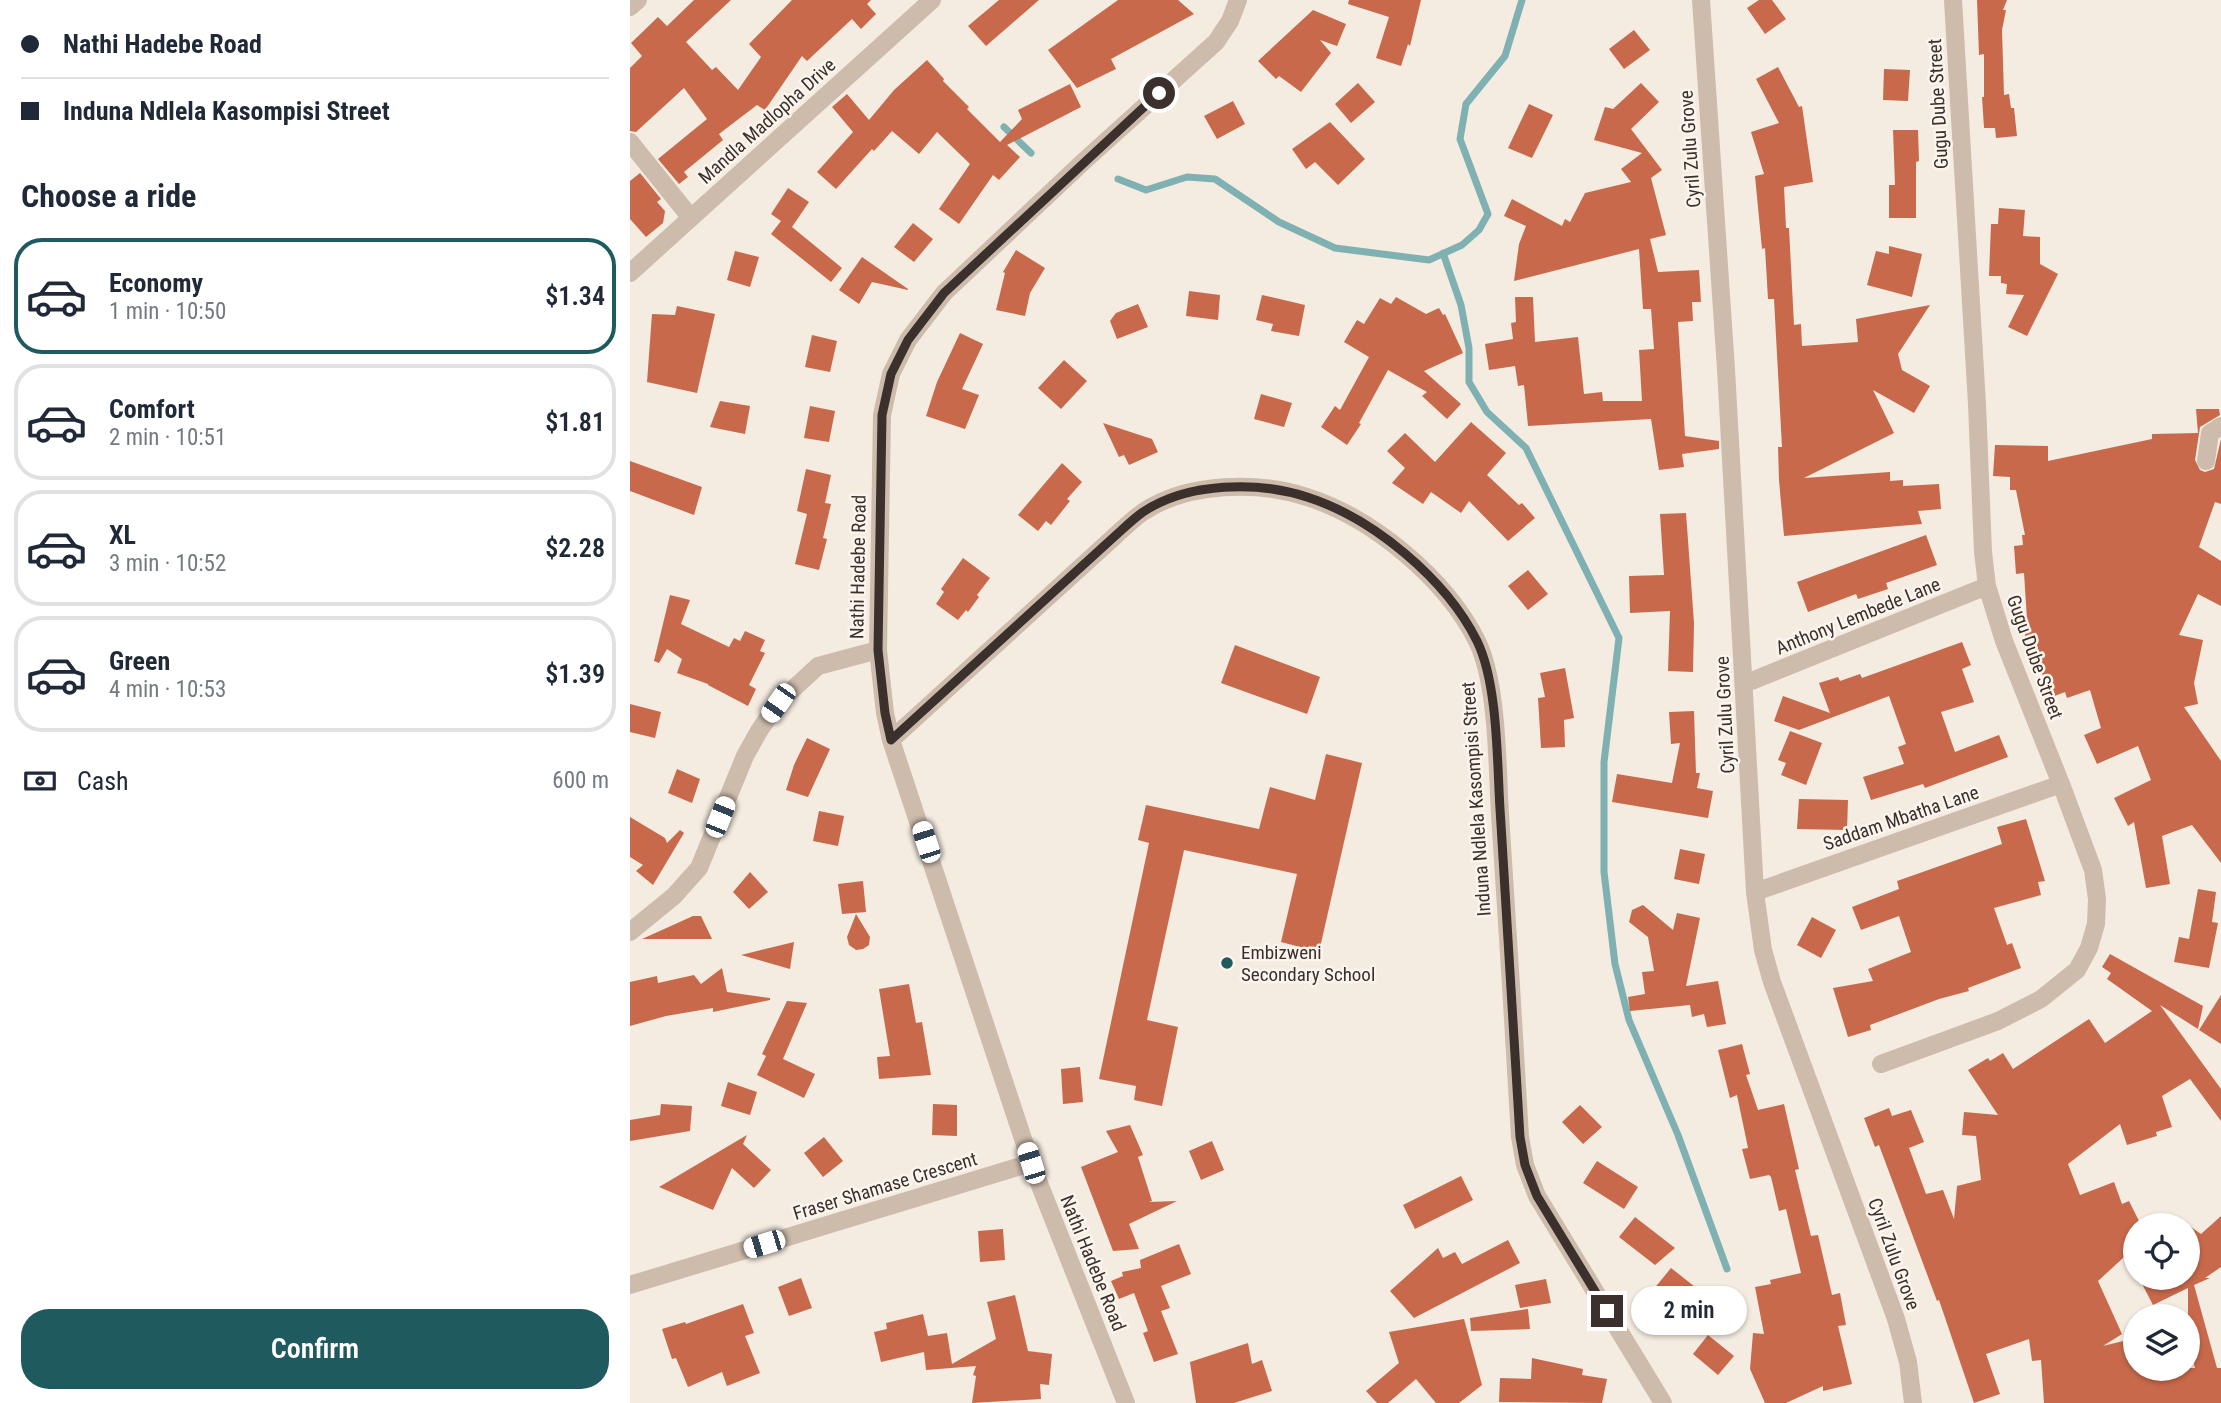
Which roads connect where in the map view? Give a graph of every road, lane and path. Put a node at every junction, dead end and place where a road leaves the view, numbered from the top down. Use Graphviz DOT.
graph roads {
  1 [pos="638,0"];
  2 [pos="932,0"];
  3 [pos="1238,0"];
  4 [pos="1701,0"];
  5 [pos="1953,0"];
  6 [pos="630,7"];
  7 [pos="630,142"];
  8 [pos="691,218"];
  9 [pos="630,273"];
  10 [pos="2221,426"];
  11 [pos="2206,461"];
  12 [pos="1987,586"];
  13 [pos="878,650"];
  14 [pos="1744,684"];
  15 [pos="891,740"];
  16 [pos="2062,784"];
  17 [pos="1755,892"];
  18 [pos="630,932"];
  19 [pos="1881,1064"];
  20 [pos="1031,1163"];
  21 [pos="630,1285"];
  22 [pos="1126,1403"];
  23 [pos="1663,1403"];
  24 [pos="1913,1403"];
  1 -- 6 [label="street"];
  2 -- 8 [label="street, Mandla Madlopha Drive"];
  3 -- 13 [label="street, Nathi Hadebe Road"];
  4 -- 14 [label="street, Cyril Zulu Grove"];
  5 -- 12 [label="street, Gugu Dube Street"];
  7 -- 8 [label="street"];
  8 -- 9 [label="street, Mandla Madlopha Drive"];
  10 -- 11 [label="street"];
  12 -- 14 [label="street, Anthony Lembede Lane"];
  12 -- 16 [label="street, Gugu Dube Street"];
  13 -- 15 [label="street, Nathi Hadebe Road"];
  13 -- 18 [label="street"];
  14 -- 17 [label="street, Cyril Zulu Grove"];
  15 -- 20 [label="street, Nathi Hadebe Road"];
  15 -- 23 [label="street, Induna Ndlela Kasompisi Street"];
  16 -- 17 [label="street, Saddam Mbatha Lane"];
  16 -- 19 [label="street, Gugu Dube Street"];
  17 -- 24 [label="street, Cyril Zulu Grove"];
  20 -- 21 [label="street, Fraser Shamase Crescent"];
  20 -- 22 [label="street, Nathi Hadebe Road"];
}
